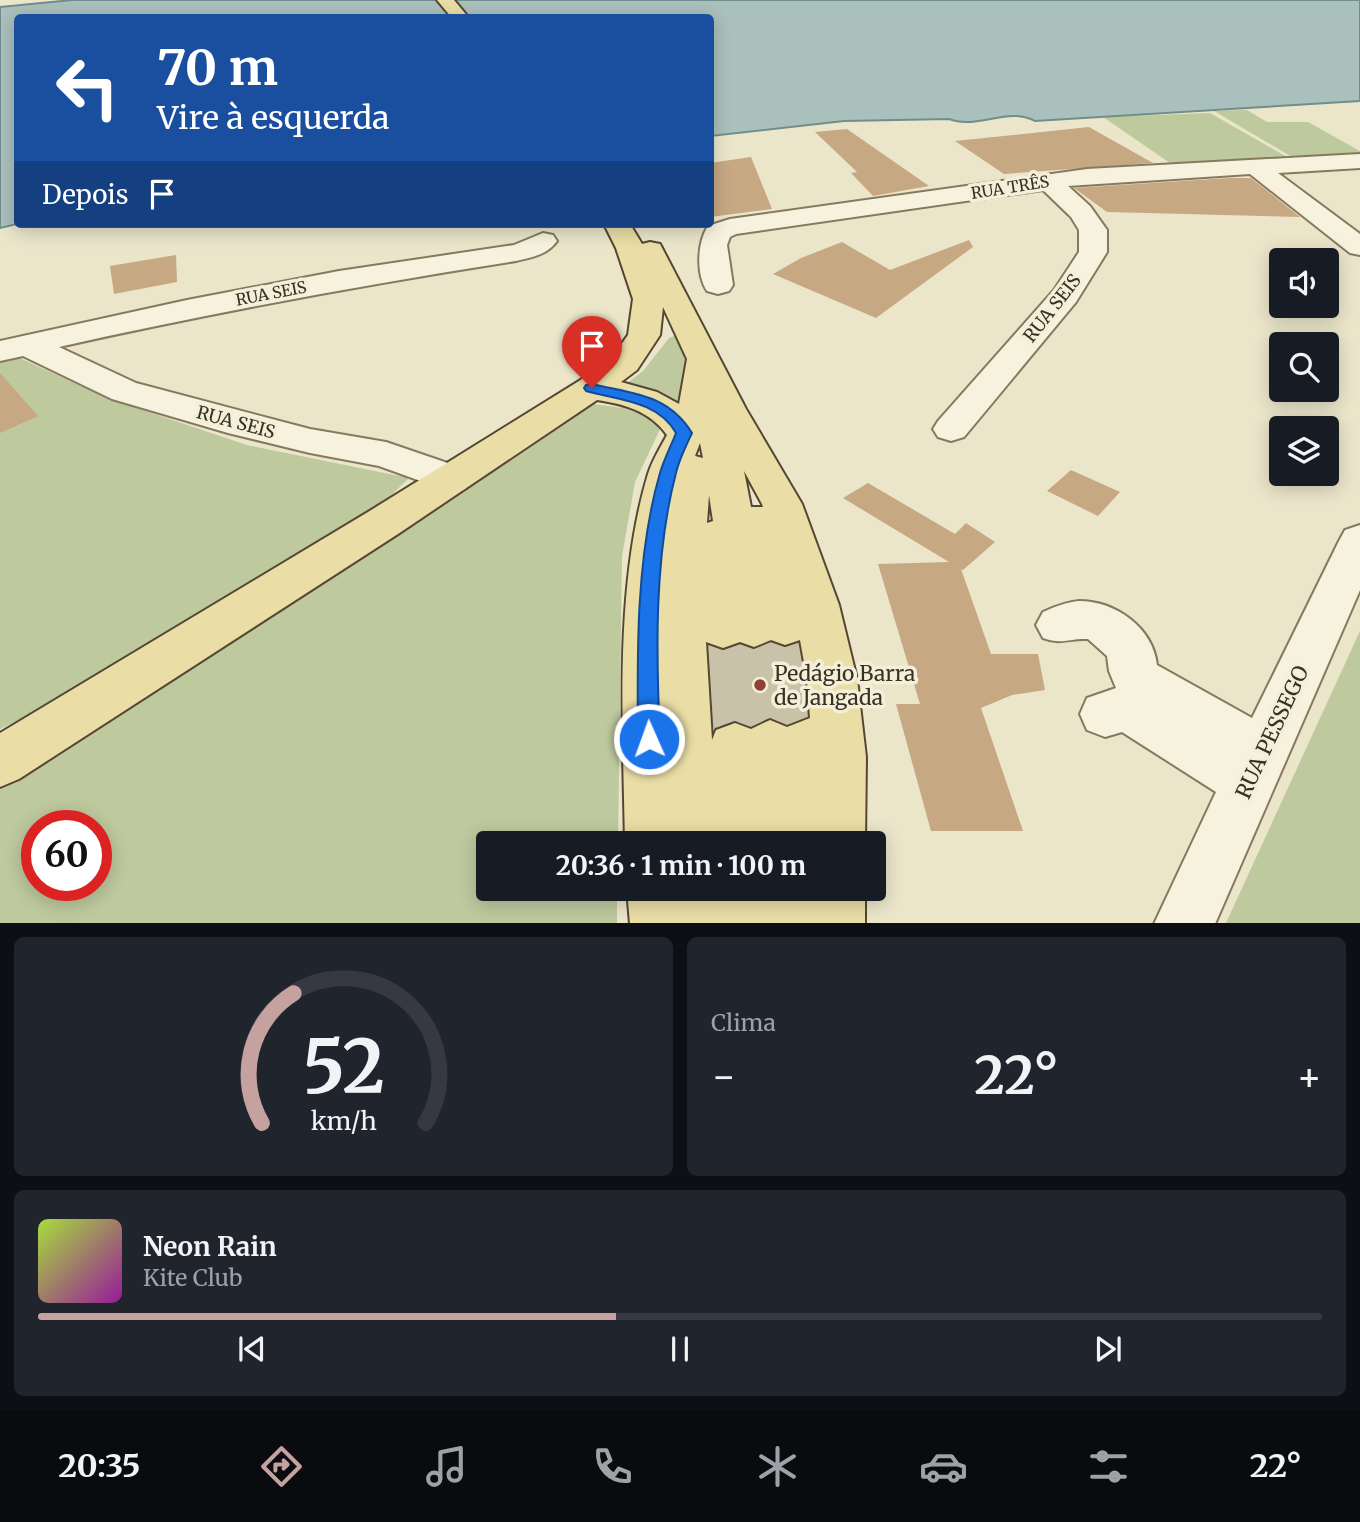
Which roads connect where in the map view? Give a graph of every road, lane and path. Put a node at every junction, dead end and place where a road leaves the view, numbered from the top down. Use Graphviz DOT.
graph roads {
  1 [pos="437,0"];
  2 [pos="445,0"];
  3 [pos="449,14"];
  4 [pos="457,14"];
  5 [pos="1360,161"];
  6 [pos="1254,166"];
  7 [pos="1048,181"];
  8 [pos="619,228"];
  9 [pos="637,228"];
  10 [pos="542,242"];
  11 [pos="1360,247"];
  12 [pos="718,285"];
  13 [pos="14,348"];
  14 [pos="703,359"];
  15 [pos="592,388"];
  16 [pos="703,418"];
  17 [pos="951,429"];
  18 [pos="451,479"];
  19 [pos="1360,541"];
  20 [pos="1059,625"];
  21 [pos="1105,714"];
  22 [pos="770,744"];
  23 [pos="0,762"];
  24 [pos="1256,767"];
  25 [pos="653,831"];
  26 [pos="690,831"];
  27 [pos="746,831"];
  28 [pos="777,831"];
  29 [pos="804,831"];
  30 [pos="836,831"];
  31 [pos="658,901"];
  32 [pos="694,901"];
  33 [pos="747,901"];
  34 [pos="779,901"];
  35 [pos="809,901"];
  36 [pos="835,901"];
  37 [pos="661,923"];
  38 [pos="696,923"];
  39 [pos="748,923"];
  40 [pos="779,923"];
  41 [pos="809,923"];
  42 [pos="834,923"];
  43 [pos="1184,923"];
  1 -- 3 [label="main road"];
  2 -- 4 [label="main road"];
  5 -- 6 [label="street, RUA TRÊS"];
  6 -- 7 [label="street, RUA TRÊS"];
  6 -- 11 [label="street"];
  7 -- 12 [label="street, RUA TRÊS"];
  7 -- 17 [label="street, RUA SEIS"];
  8 -- 15 [label="main road"];
  9 -- 14 [label="main road"];
  10 -- 13 [label="street, RUA SEIS"];
  13 -- 18 [label="street, RUA SEIS"];
  14 -- 16 [label="main road"];
  14 -- 16 [label="main road"];
  15 -- 16 [label="main road"];
  15 -- 18 [label="main road"];
  16 -- 25 [label="main road"];
  16 -- 26 [label="main road"];
  16 -- 30 [label="main road"];
  18 -- 23 [label="main road"];
  19 -- 24 [label="street, RUA PESSEGO"];
  20 -- 24 [label="street"];
  21 -- 24 [label="street"];
  22 -- 27 [label="main road"];
  22 -- 28 [label="main road"];
  22 -- 29 [label="main road"];
  24 -- 43 [label="street, RUA PESSEGO"];
  31 -- 37 [label="main road"];
  32 -- 38 [label="main road"];
  33 -- 39 [label="main road"];
  34 -- 40 [label="main road"];
  35 -- 41 [label="main road"];
  36 -- 42 [label="main road"];
}
